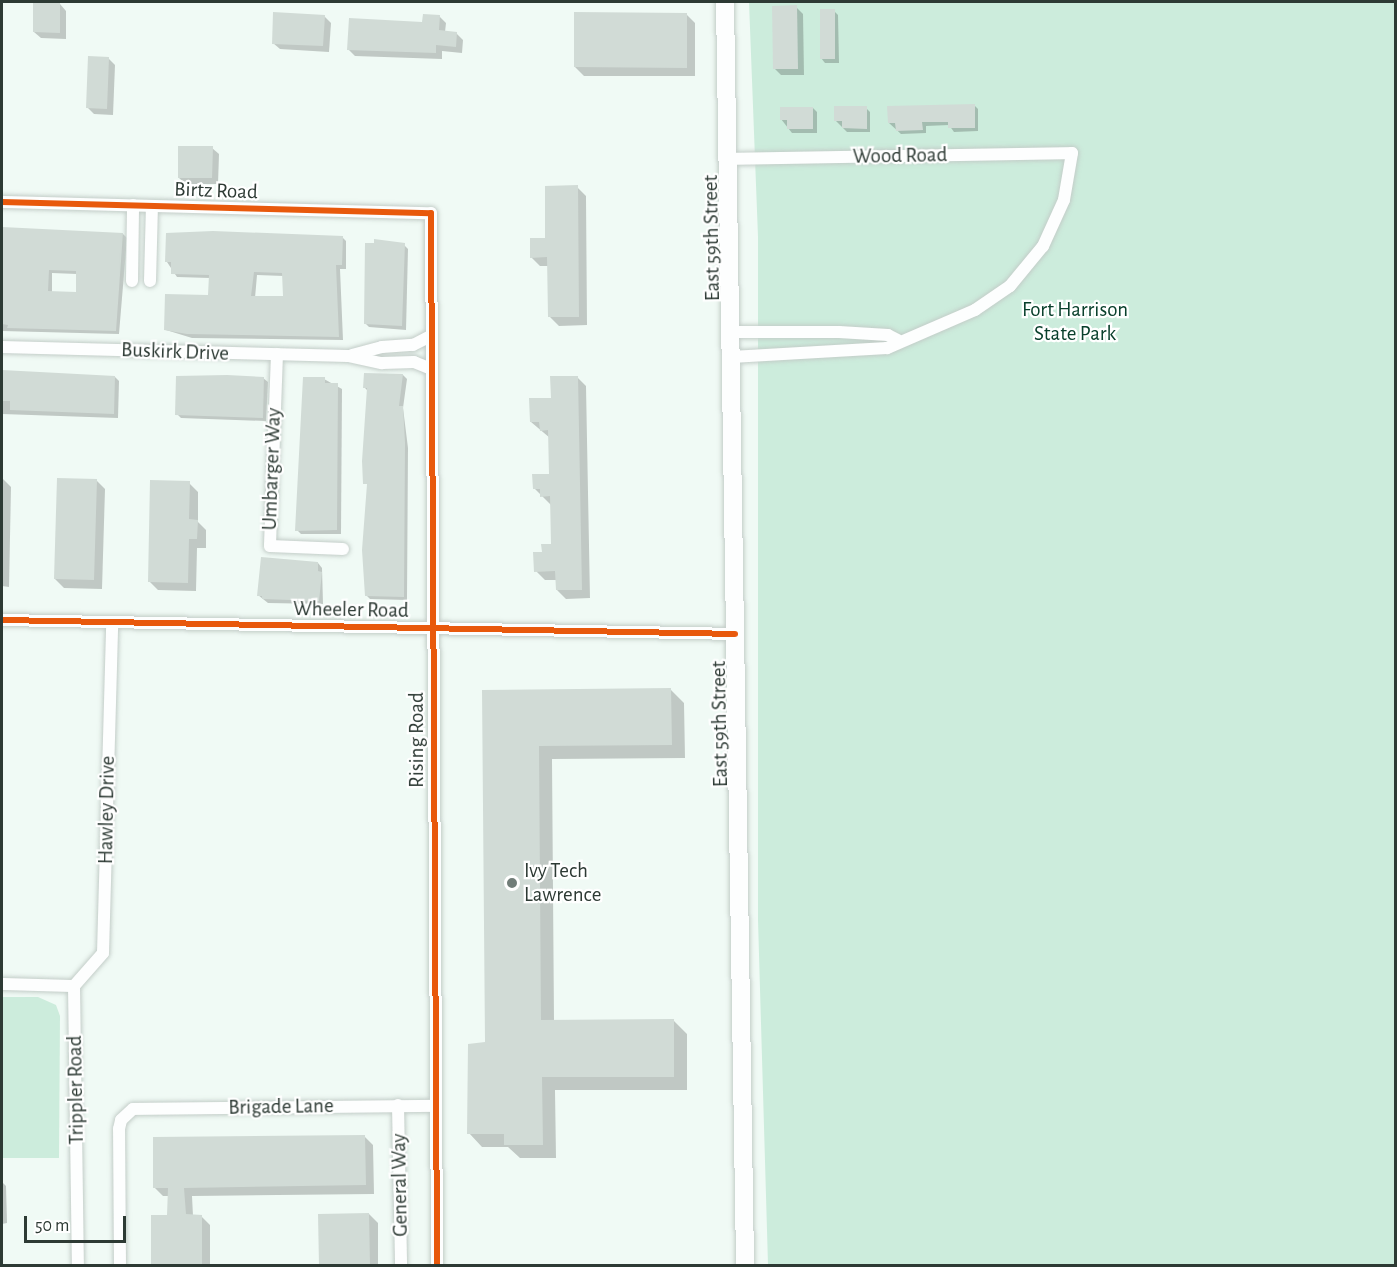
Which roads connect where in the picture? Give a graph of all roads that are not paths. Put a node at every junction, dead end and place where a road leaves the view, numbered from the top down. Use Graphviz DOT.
graph roads {
  1 [pos="725,2"];
  2 [pos="728,159"];
  3 [pos="2,202"];
  4 [pos="133,205"];
  5 [pos="152,206"];
  6 [pos="430,213"];
  7 [pos="132,280"];
  8 [pos="150,281"];
  9 [pos="730,332"];
  10 [pos="431,336"];
  11 [pos="898,340"];
  12 [pos="2,347"];
  13 [pos="277,354"];
  14 [pos="348,356"];
  15 [pos="731,357"];
  16 [pos="431,369"];
  17 [pos="344,549"];
  18 [pos="2,620"];
  19 [pos="112,622"];
  20 [pos="433,628"];
  21 [pos="735,634"];
  22 [pos="2,984"];
  23 [pos="74,986"];
  24 [pos="398,1106"];
  25 [pos="436,1106"];
  26 [pos="78,1266"];
  27 [pos="120,1266"];
  28 [pos="401,1266"];
  29 [pos="437,1266"];
  30 [pos="744,1266"];
  1 -- 2 [label="street, East 59th Street"];
  2 -- 9 [label="street, East 59th Street"];
  2 -- 11 [label="street, Wood Road"];
  3 -- 4 [label="street, Birtz Road"];
  4 -- 5 [label="street, Birtz Road"];
  4 -- 7 [label="street"];
  5 -- 6 [label="street, Birtz Road"];
  5 -- 8 [label="street"];
  6 -- 10 [label="street, Rising Road"];
  9 -- 11 [label="street"];
  9 -- 15 [label="street, East 59th Street"];
  10 -- 14 [label="street, Buskirk Drive"];
  10 -- 16 [label="street, Rising Road"];
  11 -- 15 [label="street"];
  12 -- 13 [label="street, Buskirk Drive"];
  13 -- 14 [label="street, Buskirk Drive"];
  13 -- 17 [label="street, Umbarger Way"];
  14 -- 16 [label="street, Buskirk Drive"];
  15 -- 21 [label="street, East 59th Street"];
  16 -- 20 [label="street, Rising Road"];
  18 -- 19 [label="street, Wheeler Road"];
  19 -- 20 [label="street, Wheeler Road"];
  19 -- 23 [label="street, Hawley Drive"];
  20 -- 21 [label="street, Wheeler Road"];
  20 -- 25 [label="street, Rising Road"];
  21 -- 30 [label="street, East 59th Street"];
  22 -- 23 [label="street"];
  23 -- 26 [label="street, Trippler Road"];
  24 -- 25 [label="street, Brigade Lane"];
  24 -- 27 [label="street, Brigade Lane"];
  24 -- 28 [label="street, General Way"];
  25 -- 29 [label="street, Rising Road"];
}
